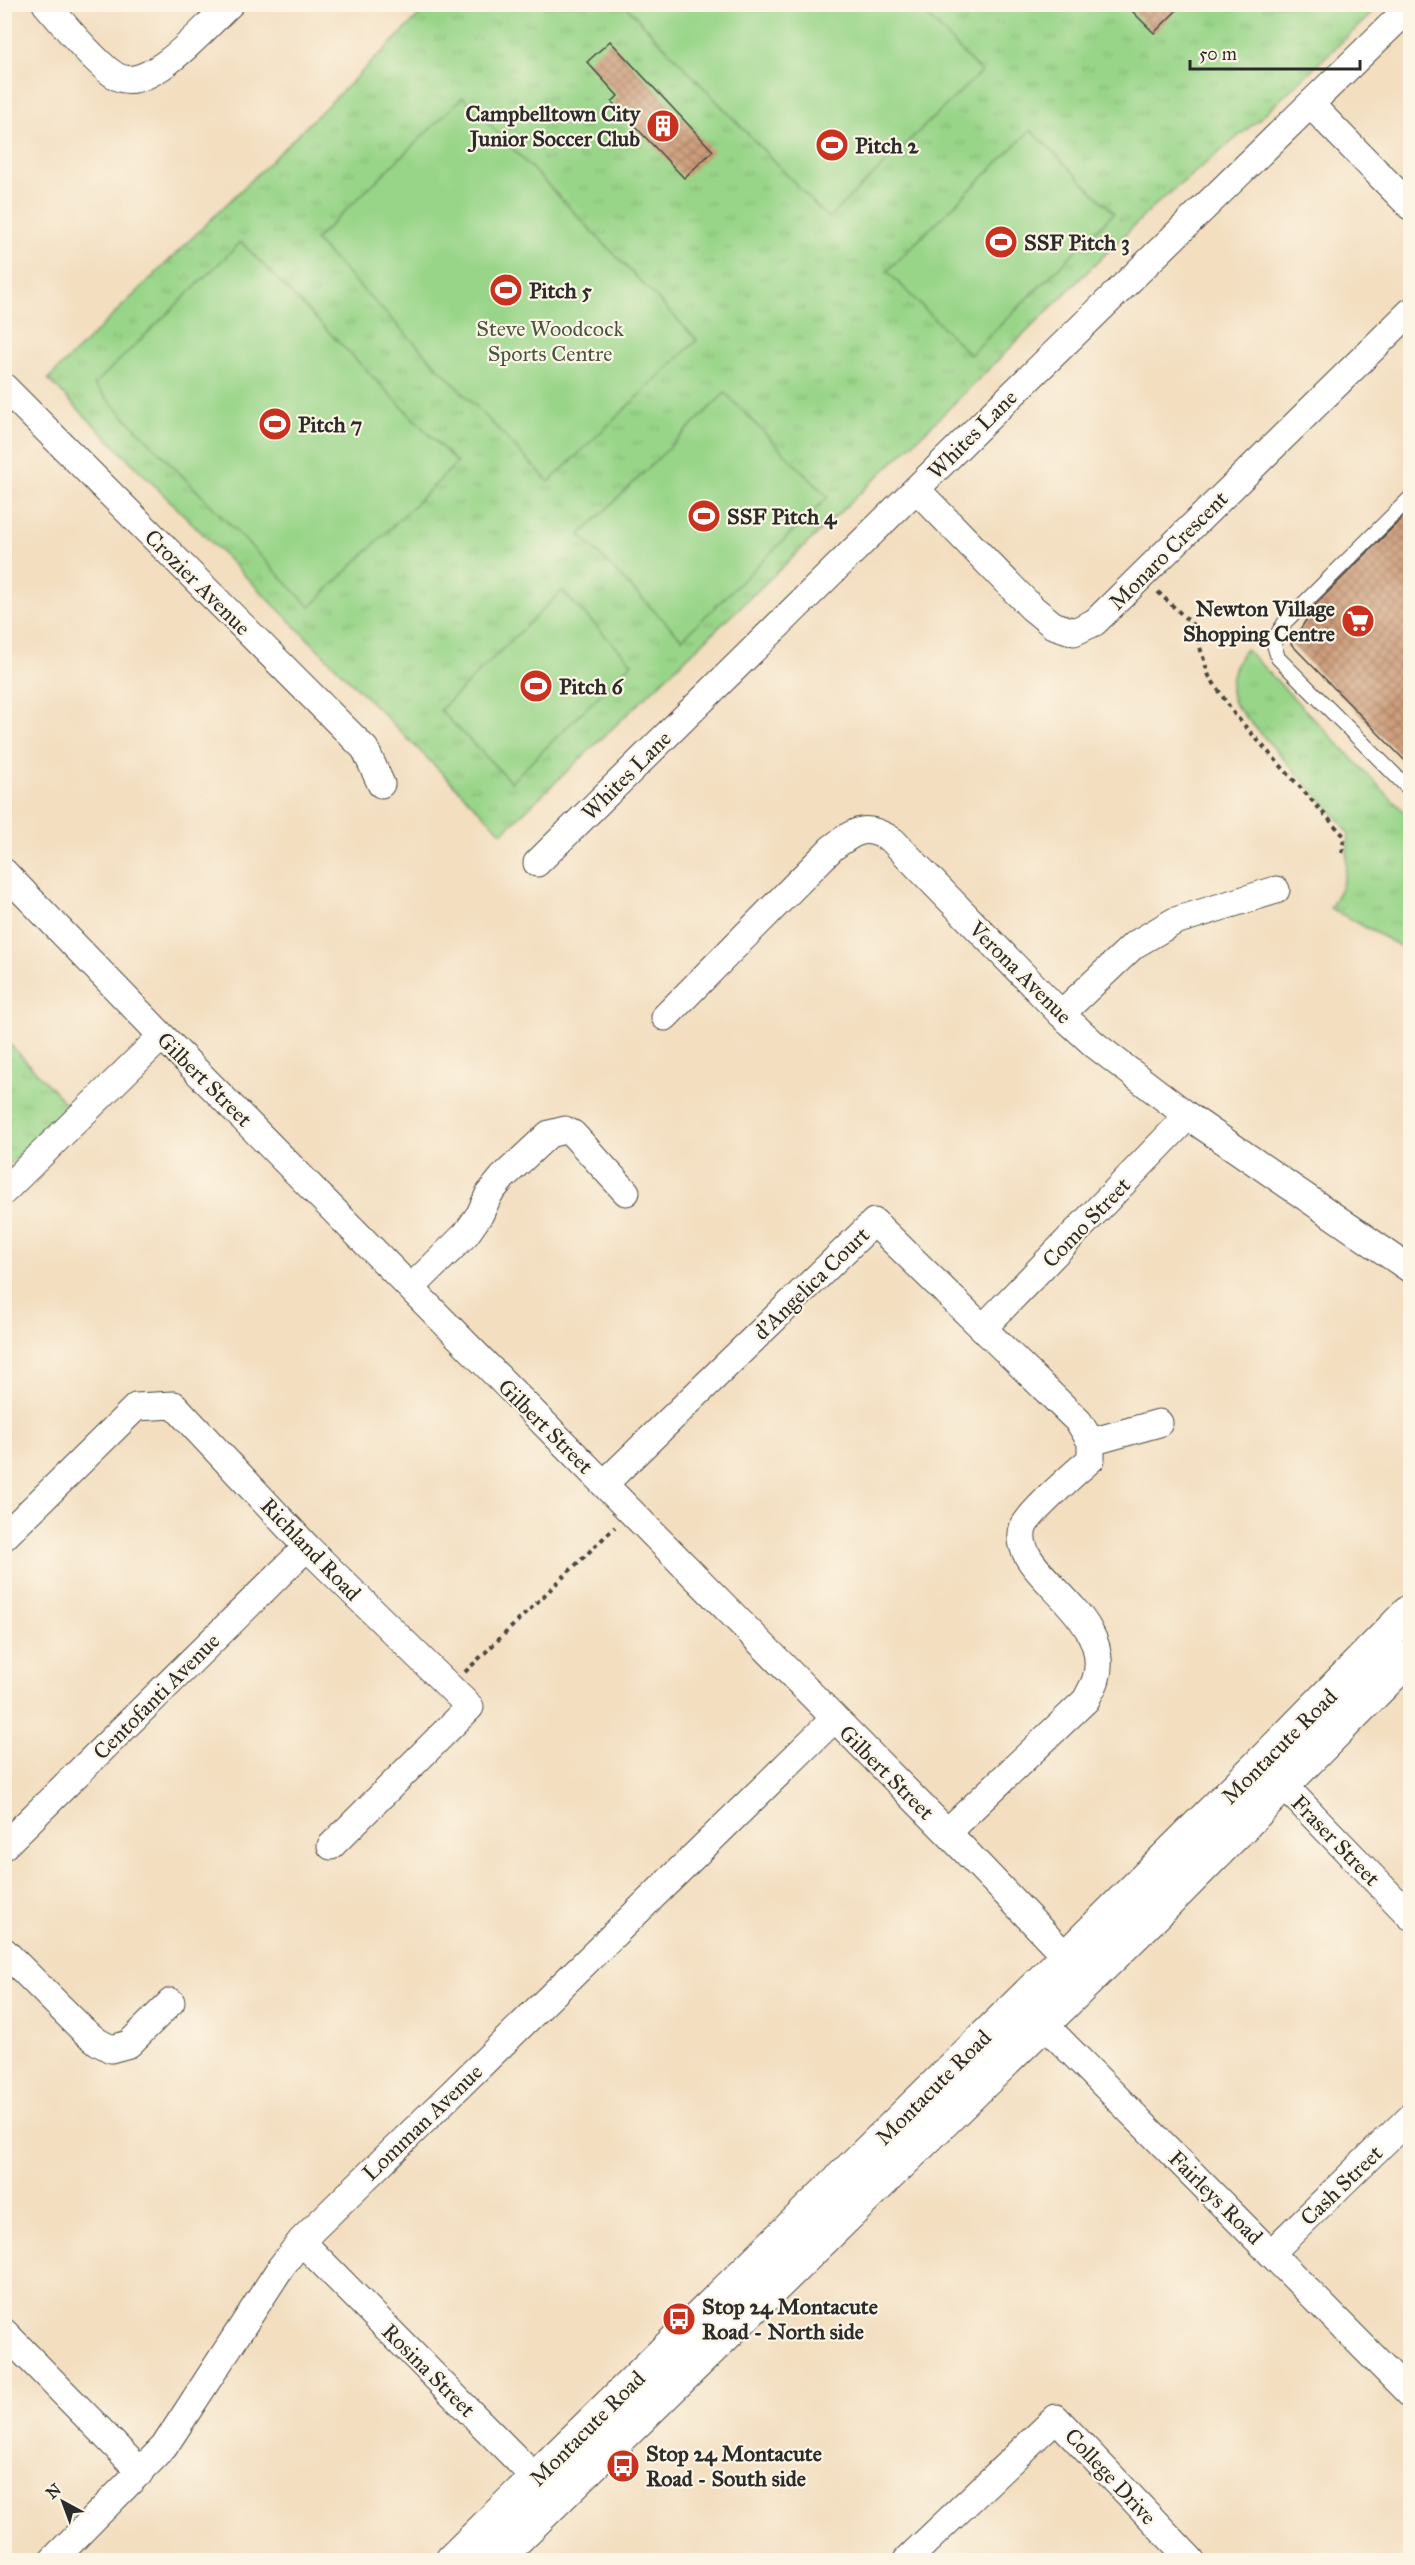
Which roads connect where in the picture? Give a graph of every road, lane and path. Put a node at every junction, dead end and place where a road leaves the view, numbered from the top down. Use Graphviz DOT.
graph roads {
  1 [pos="46,4"];
  2 [pos="230,4"];
  3 [pos="1410,7"];
  4 [pos="1311,105"];
  5 [pos="1410,206"];
  6 [pos="1410,312"];
  7 [pos="4,387"];
  8 [pos="916,489"];
  9 [pos="1410,498"];
  10 [pos="1155,590"];
  11 [pos="381,784"];
  12 [pos="1410,790"];
  13 [pos="1342,856"];
  14 [pos="537,864"];
  15 [pos="4,872"];
  16 [pos="1276,890"];
  17 [pos="1061,1014"];
  18 [pos="665,1017"];
  19 [pos="162,1036"];
  20 [pos="1188,1116"];
  21 [pos="4,1191"];
  22 [pos="626,1192"];
  23 [pos="1410,1269"];
  24 [pos="411,1288"];
  25 [pos="984,1327"];
  26 [pos="1159,1423"];
  27 [pos="1091,1450"];
  28 [pos="604,1484"];
  29 [pos="620,1522"];
  30 [pos="4,1537"];
  31 [pos="307,1547"];
  32 [pos="1410,1611"];
  33 [pos="1410,1657"];
  34 [pos="450,1687"];
  35 [pos="834,1719"];
  36 [pos="1273,1774"];
  37 [pos="947,1832"];
  38 [pos="4,1846"];
  39 [pos="331,1846"];
  40 [pos="1410,1916"];
  41 [pos="4,1951"];
  42 [pos="1077,1968"];
  43 [pos="171,2002"];
  44 [pos="1032,2011"];
  45 [pos="1410,2117"];
  46 [pos="301,2241"];
  47 [pos="1271,2253"];
  48 [pos="4,2332"];
  49 [pos="1410,2394"];
  50 [pos="141,2472"];
  51 [pos="547,2489"];
  52 [pos="53,2560"];
  53 [pos="452,2560"];
  54 [pos="495,2560"];
  55 [pos="907,2560"];
  56 [pos="1191,2560"];
  1 -- 2 [label="street"];
  3 -- 4 [label="street, Whites Lane"];
  4 -- 5 [label="street"];
  4 -- 8 [label="street, Whites Lane"];
  6 -- 8 [label="street, Monaro Crescent"];
  7 -- 11 [label="street, Crozier Avenue"];
  8 -- 14 [label="street, Whites Lane"];
  9 -- 12 [label="lane"];
  10 -- 13 [label="path"];
  15 -- 19 [label="street, Gilbert Street"];
  16 -- 17 [label="street"];
  17 -- 18 [label="street, Verona Avenue"];
  17 -- 20 [label="street, Verona Avenue"];
  19 -- 21 [label="street"];
  19 -- 24 [label="street, Gilbert Street"];
  20 -- 23 [label="street, Verona Avenue"];
  20 -- 25 [label="street, Como Street"];
  22 -- 24 [label="street"];
  24 -- 28 [label="street, Gilbert Street"];
  25 -- 27 [label="street, d'Angelica Court"];
  25 -- 28 [label="street, d'Angelica Court"];
  26 -- 27 [label="street"];
  27 -- 37 [label="street"];
  28 -- 35 [label="street, Gilbert Street"];
  29 -- 34 [label="path"];
  30 -- 31 [label="street, Richland Road"];
  31 -- 34 [label="street, Richland Road"];
  31 -- 38 [label="street, Centofanti Avenue"];
  32 -- 36 [label="main road, Montacute Road"];
  33 -- 36 [label="main road, Montacute Road"];
  34 -- 39 [label="street, Richland Road"];
  35 -- 37 [label="street, Gilbert Street"];
  35 -- 46 [label="street, Lomman Avenue"];
  36 -- 40 [label="street, Fraser Street"];
  36 -- 42 [label="main road, Montacute Road"];
  37 -- 42 [label="street, Gilbert Street"];
  41 -- 43 [label="street"];
  42 -- 44 [label="main road, Montacute Road"];
  44 -- 47 [label="street, Fairleys Road"];
  44 -- 51 [label="main road, Montacute Road"];
  45 -- 47 [label="street, Cash Street"];
  46 -- 50 [label="street, Lomman Avenue"];
  46 -- 51 [label="street, Rosina Street"];
  47 -- 49 [label="street, Fairleys Road"];
  48 -- 50 [label="street"];
  50 -- 52 [label="street, Lomman Avenue"];
  51 -- 53 [label="main road, Montacute Road"];
  51 -- 54 [label="main road, Montacute Road"];
  55 -- 56 [label="street, College Drive"];
}
